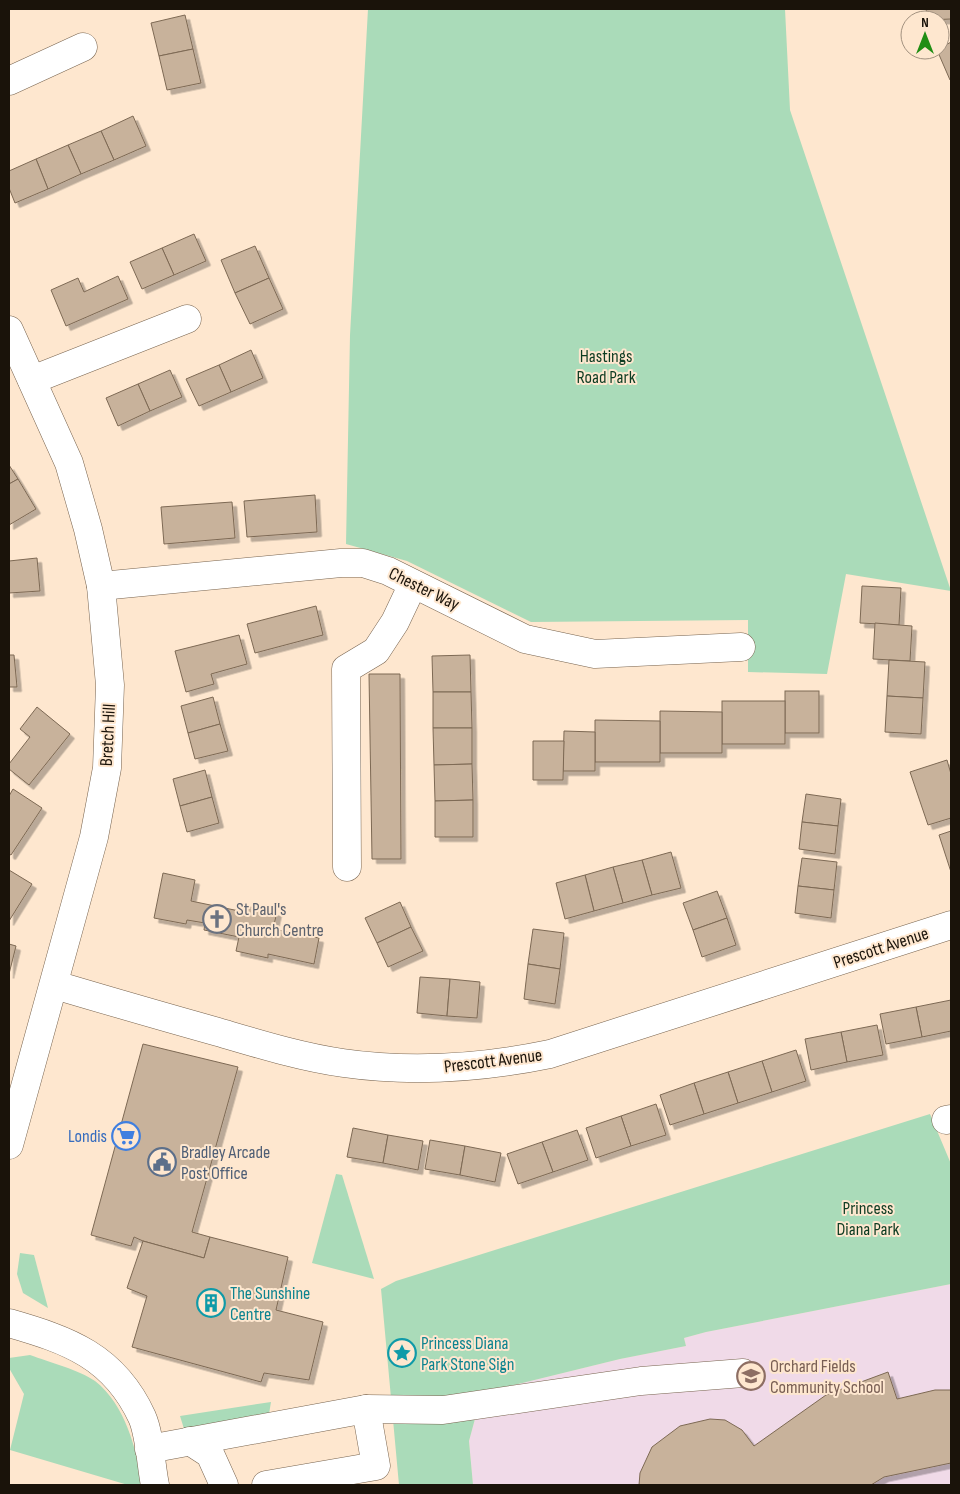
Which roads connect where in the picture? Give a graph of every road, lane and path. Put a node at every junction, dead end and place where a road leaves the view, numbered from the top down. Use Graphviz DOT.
graph roads {
  1 [pos="83,47"];
  2 [pos="9,81"];
  3 [pos="187,319"];
  4 [pos="9,330"];
  5 [pos="32,380"];
  6 [pos="414,584"];
  7 [pos="101,586"];
  8 [pos="741,646"];
  9 [pos="347,867"];
  10 [pos="951,925"];
  11 [pos="55,985"];
  12 [pos="9,1145"];
  13 [pos="9,1323"];
  14 [pos="743,1373"];
  15 [pos="366,1409"];
  16 [pos="190,1441"];
  17 [pos="149,1449"];
  18 [pos="154,1485"];
  19 [pos="224,1485"];
  20 [pos="266,1485"];
  1 -- 2 [label="street"];
  3 -- 5 [label="street"];
  4 -- 5 [label="street, Bretch Hill"];
  5 -- 7 [label="street, Bretch Hill"];
  6 -- 7 [label="street, Chester Way"];
  6 -- 8 [label="street, Chester Way"];
  6 -- 9 [label="street"];
  7 -- 11 [label="street, Bretch Hill"];
  10 -- 11 [label="street, Prescott Avenue"];
  11 -- 12 [label="street, Bretch Hill"];
  13 -- 17 [label="street"];
  14 -- 15 [label="street"];
  15 -- 16 [label="street"];
  15 -- 20 [label="street"];
  16 -- 17 [label="street"];
  16 -- 19 [label="street"];
  17 -- 18 [label="street"];
}
